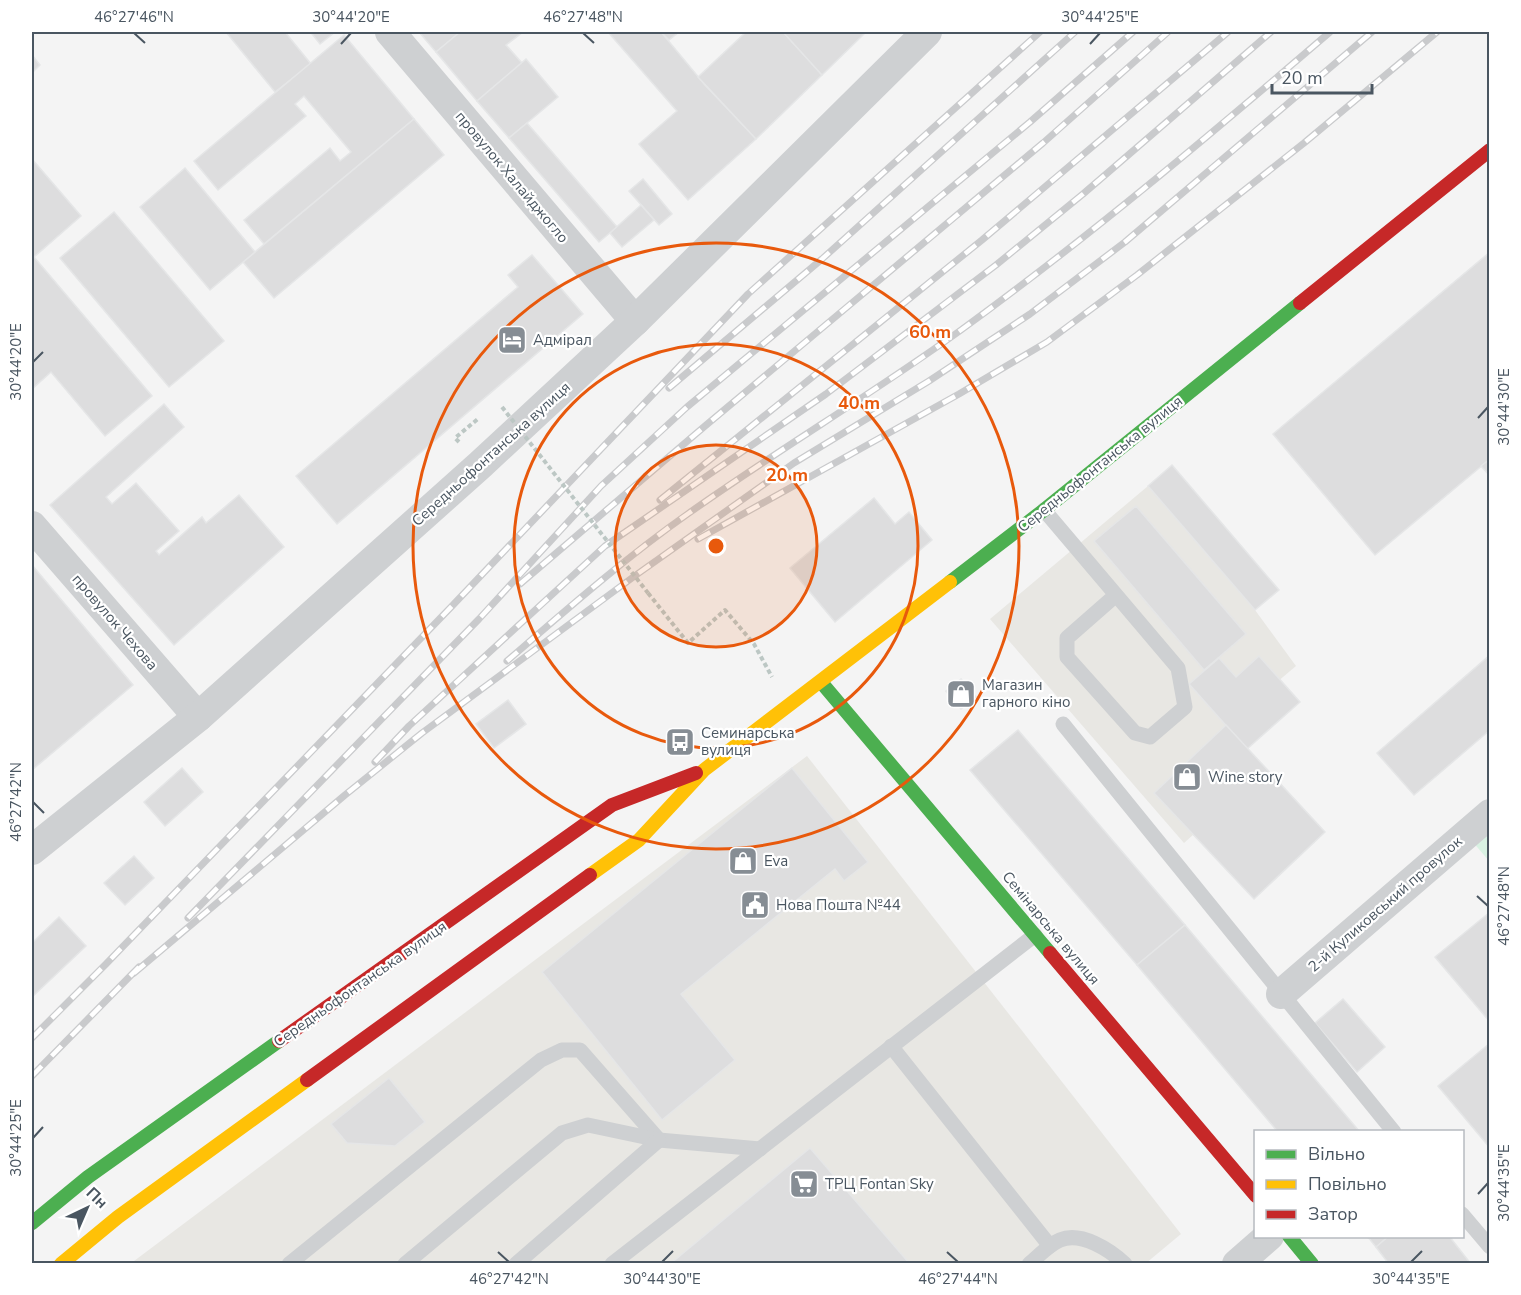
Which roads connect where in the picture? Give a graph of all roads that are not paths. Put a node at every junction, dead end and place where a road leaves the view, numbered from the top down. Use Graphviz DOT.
graph roads {
  1 [pos="390,32"];
  2 [pos="927,32"];
  3 [pos="1490,150"];
  4 [pos="635,321"];
  5 [pos="1044,510"];
  6 [pos="32,526"];
  7 [pos="1116,596"];
  8 [pos="821,682"];
  9 [pos="198,717"];
  10 [pos="1063,724"];
  11 [pos="704,770"];
  12 [pos="1490,814"];
  13 [pos="32,850"];
  14 [pos="1035,935"];
  15 [pos="1281,994"];
  16 [pos="891,1046"];
  17 [pos="1393,1130"];
  18 [pos="659,1140"];
  19 [pos="760,1149"];
  20 [pos="1254,1194"];
  21 [pos="1464,1216"];
  22 [pos="32,1223"];
  23 [pos="1267,1238"];
  24 [pos="1291,1238"];
  25 [pos="1050,1246"];
  26 [pos="1490,1247"];
  27 [pos="61,1263"];
  28 [pos="289,1263"];
  29 [pos="405,1263"];
  30 [pos="516,1263"];
  31 [pos="612,1263"];
  32 [pos="1029,1263"];
  33 [pos="1125,1263"];
  34 [pos="1237,1263"];
  35 [pos="1312,1263"];
  1 -- 4 [label="street, провулок Халайджогло"];
  2 -- 4 [label="street, Середньофонтанська вулиця"];
  3 -- 5 [label="main road, Середньофонтанська вулиця"];
  4 -- 9 [label="street, Середньофонтанська вулиця"];
  5 -- 7 [label="lane"];
  5 -- 8 [label="main road, Середньофонтанська вулиця"];
  6 -- 9 [label="street, провулок Чехова"];
  7 -- 7 [label="lane"];
  8 -- 11 [label="main road, Середньофонтанська вулиця"];
  8 -- 14 [label="main road, Семінарська вулиця"];
  9 -- 13 [label="street, Середньофонтанська вулиця"];
  10 -- 15 [label="lane"];
  11 -- 22 [label="main road, Середньофонтанська вулиця"];
  11 -- 27 [label="main road, Середньофонтанська вулиця"];
  12 -- 15 [label="street, 2-й Куликовський провулок"];
  14 -- 16 [label="lane"];
  14 -- 20 [label="main road, Семінарська вулиця"];
  15 -- 17 [label="lane"];
  16 -- 19 [label="lane"];
  16 -- 25 [label="lane"];
  18 -- 19 [label="lane"];
  18 -- 28 [label="lane"];
  18 -- 29 [label="lane"];
  18 -- 30 [label="lane"];
  19 -- 31 [label="lane"];
  21 -- 26 [label="lane"];
  23 -- 34 [label="street"];
  24 -- 35 [label="main road"];
  25 -- 32 [label="lane"];
  25 -- 33 [label="lane"];
}
